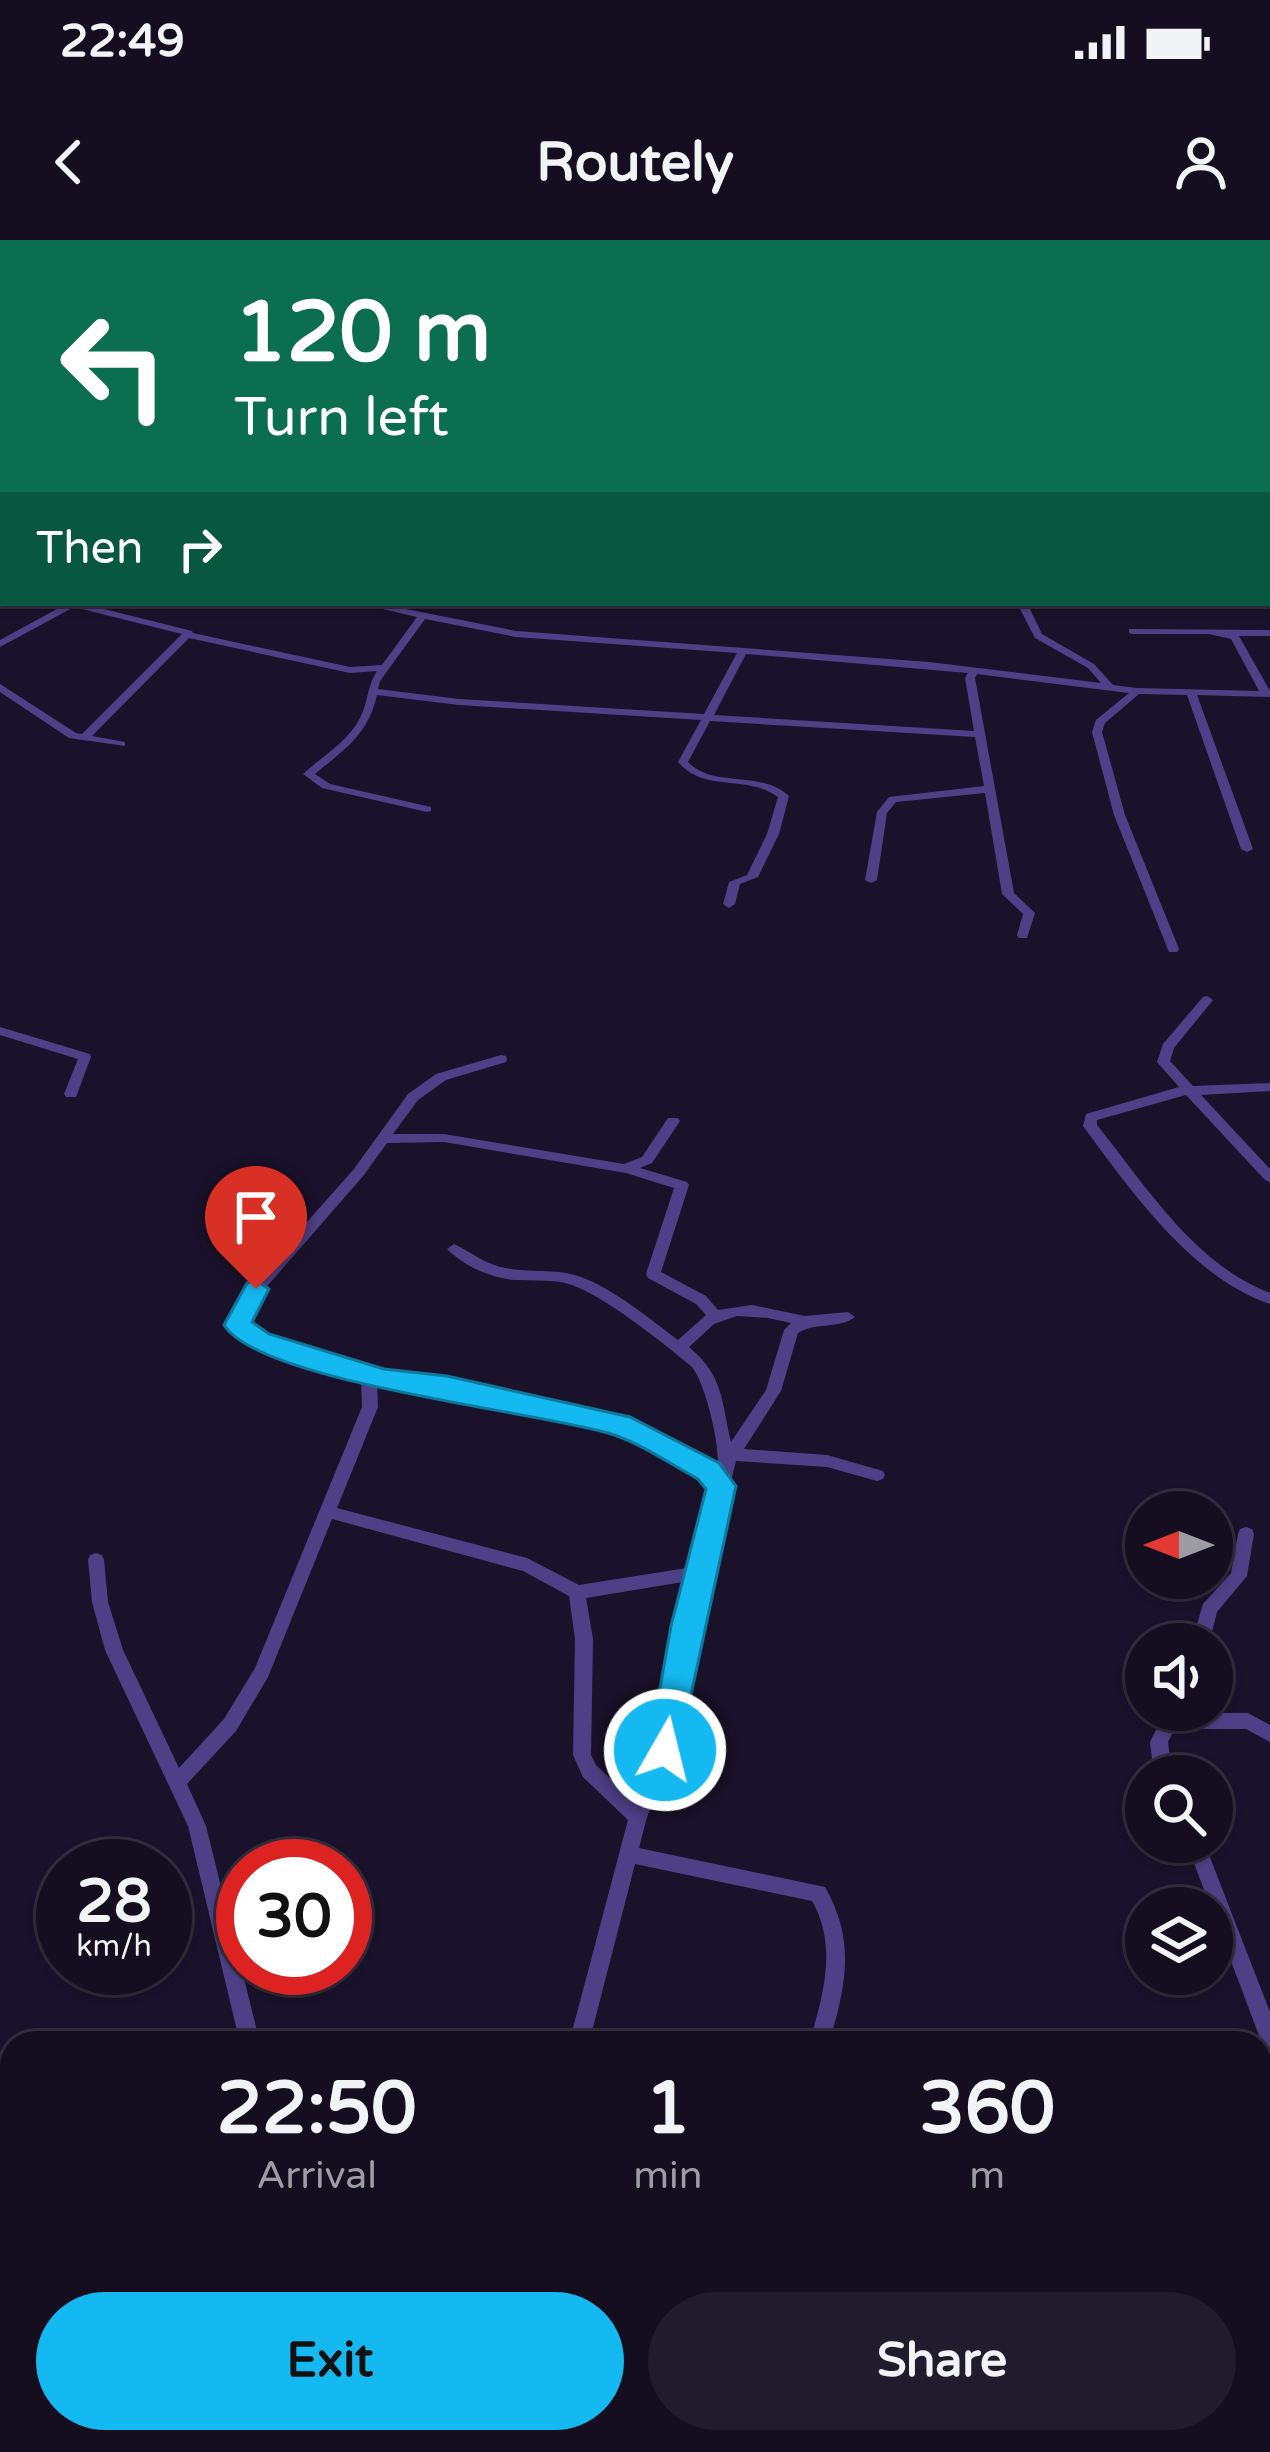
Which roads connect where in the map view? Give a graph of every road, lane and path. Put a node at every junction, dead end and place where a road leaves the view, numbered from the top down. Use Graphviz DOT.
graph roads {
  1 [pos="70,606"];
  2 [pos="81,606"];
  3 [pos="377,606"];
  4 [pos="1023,606"];
  5 [pos="423,615"];
  6 [pos="1132,631"];
  7 [pos="1225,633"];
  8 [pos="1270,633"];
  9 [pos="177,635"];
  10 [pos="0,644"];
  11 [pos="742,651"];
  12 [pos="383,668"];
  13 [pos="974,670"];
  14 [pos="0,687"];
  15 [pos="1109,687"];
  16 [pos="374,691"];
  17 [pos="1137,691"];
  18 [pos="1268,694"];
  19 [pos="1192,695"];
  20 [pos="710,716"];
  21 [pos="976,734"];
  22 [pos="84,738"];
  23 [pos="122,744"];
  24 [pos="988,789"];
  25 [pos="427,809"];
  26 [pos="1247,849"];
  27 [pos="872,880"];
  28 [pos="729,904"];
  29 [pos="1023,935"];
  30 [pos="1173,949"];
  31 [pos="1207,1000"];
  32 [pos="0,1031"];
  33 [pos="501,1059"];
  34 [pos="1270,1087"];
  35 [pos="1185,1090"];
  36 [pos="71,1094"];
  37 [pos="399,1117"];
  38 [pos="673,1121"];
  39 [pos="415,1136"];
  40 [pos="383,1139"];
  41 [pos="625,1169"];
  42 [pos="1270,1177"];
  43 [pos="454,1249"];
  44 [pos="1270,1299"];
  45 [pos="713,1314"];
  46 [pos="848,1317"];
  47 [pos="805,1321"];
  48 [pos="681,1346"];
  49 [pos="369,1375"];
  50 [pos="730,1456"];
  51 [pos="877,1475"];
  52 [pos="722,1486"];
  53 [pos="329,1512"];
  54 [pos="1246,1534"];
  55 [pos="96,1560"];
  56 [pos="703,1572"];
  57 [pos="577,1592"];
  58 [pos="1206,1623"];
  59 [pos="1233,1720"];
  60 [pos="1270,1734"];
  61 [pos="177,1782"];
  62 [pos="638,1817"];
  63 [pos="627,1854"];
  64 [pos="1203,1863"];
  65 [pos="247,2031"];
  66 [pos="582,2031"];
  67 [pos="822,2031"];
  68 [pos="1267,2031"];
  1 -- 10 [label="street"];
  2 -- 9 [label="street"];
  3 -- 5 [label="street"];
  4 -- 15 [label="street"];
  5 -- 11 [label="street"];
  5 -- 12 [label="street"];
  6 -- 7 [label="street"];
  7 -- 8 [label="street"];
  7 -- 18 [label="street"];
  9 -- 12 [label="street"];
  9 -- 22 [label="street"];
  11 -- 13 [label="street"];
  11 -- 20 [label="street"];
  12 -- 16 [label="street"];
  13 -- 15 [label="street"];
  13 -- 21 [label="street"];
  14 -- 22 [label="street"];
  15 -- 17 [label="street"];
  16 -- 20 [label="street"];
  16 -- 25 [label="street"];
  17 -- 19 [label="street"];
  17 -- 30 [label="street"];
  18 -- 19 [label="street"];
  19 -- 26 [label="street"];
  20 -- 21 [label="street"];
  20 -- 28 [label="street"];
  21 -- 24 [label="street"];
  22 -- 23 [label="street"];
  24 -- 27 [label="street"];
  24 -- 29 [label="street"];
  31 -- 35 [label="street"];
  32 -- 36 [label="street"];
  33 -- 37 [label="street"];
  34 -- 35 [label="street"];
  35 -- 42 [label="street"];
  35 -- 44 [label="street"];
  37 -- 39 [label="street"];
  37 -- 40 [label="street"];
  38 -- 41 [label="street"];
  39 -- 40 [label="street"];
  39 -- 41 [label="street"];
  40 -- 49 [label="street"];
  41 -- 45 [label="street"];
  43 -- 48 [label="street"];
  45 -- 47 [label="street"];
  45 -- 48 [label="street"];
  46 -- 47 [label="street"];
  47 -- 50 [label="street"];
  48 -- 50 [label="street"];
  49 -- 52 [label="street"];
  49 -- 53 [label="street"];
  50 -- 51 [label="street"];
  50 -- 52 [label="street"];
  52 -- 56 [label="street"];
  53 -- 57 [label="street"];
  53 -- 61 [label="street"];
  54 -- 58 [label="street"];
  55 -- 61 [label="street"];
  56 -- 57 [label="street"];
  56 -- 62 [label="street"];
  57 -- 62 [label="street"];
  59 -- 60 [label="street"];
  61 -- 65 [label="street"];
  62 -- 63 [label="street"];
  63 -- 66 [label="street"];
  63 -- 67 [label="street"];
  64 -- 68 [label="street"];
}
